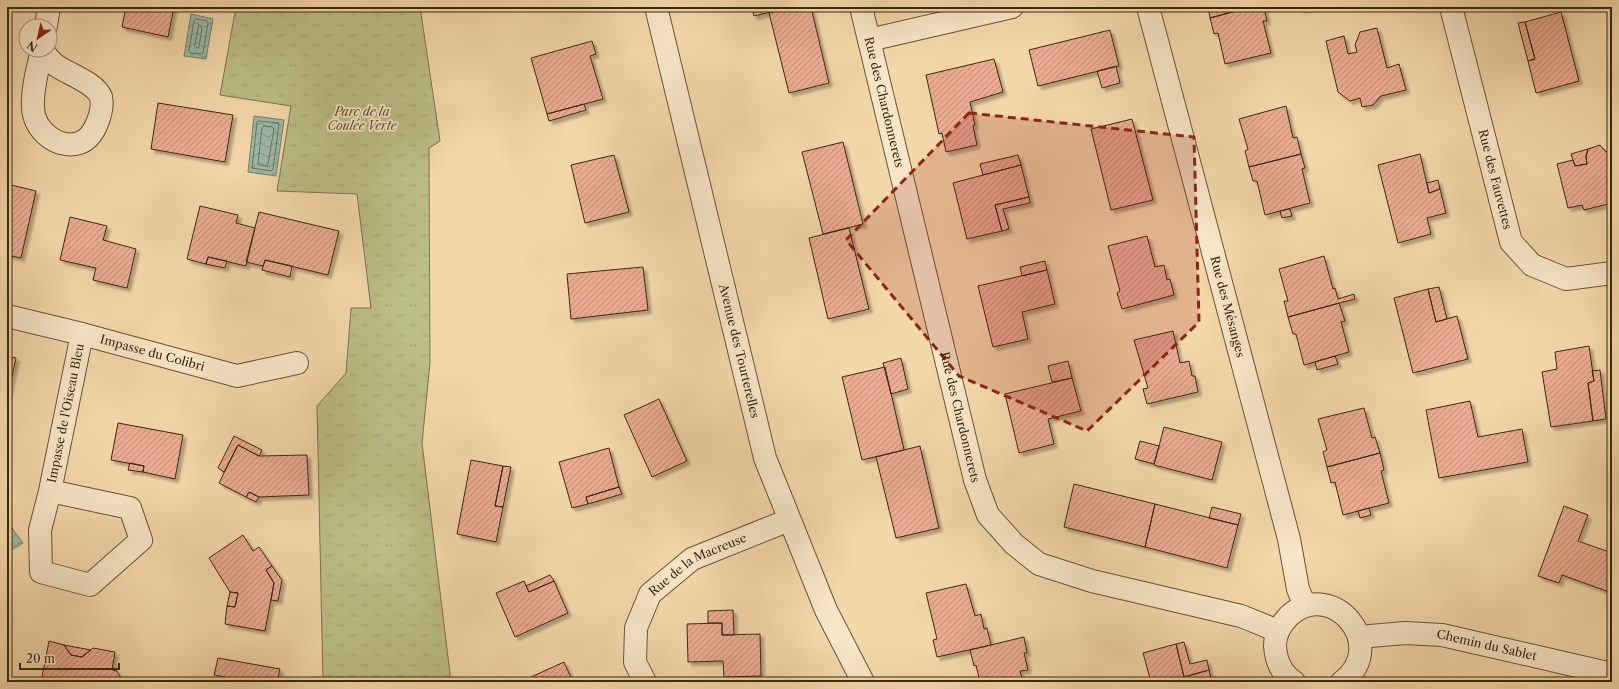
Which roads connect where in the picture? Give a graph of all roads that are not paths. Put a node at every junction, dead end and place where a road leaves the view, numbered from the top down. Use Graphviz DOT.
graph roads {
  1 [pos="50,7"];
  2 [pos="656,7"];
  3 [pos="861,7"];
  4 [pos="1012,7"];
  5 [pos="1148,7"];
  6 [pos="1451,7"];
  7 [pos="48,18"];
  8 [pos="869,40"];
  9 [pos="1612,273"];
  10 [pos="7,316"];
  11 [pos="82,334"];
  12 [pos="297,362"];
  13 [pos="50,491"];
  14 [pos="789,520"];
  15 [pos="1305,606"];
  16 [pos="1278,631"];
  17 [pos="1359,637"];
  18 [pos="1612,674"];
  19 [pos="645,682"];
  20 [pos="863,682"];
  21 [pos="1294,682"];
  22 [pos="1342,682"];
  1 -- 7 [label="street"];
  2 -- 14 [label="street, Avenue des Tourterelles"];
  3 -- 8 [label="street, Rue des Chardonnerets"];
  4 -- 8 [label="street"];
  5 -- 15 [label="street, Rue des Mésanges"];
  6 -- 9 [label="street, Rue des Fauvettes"];
  8 -- 16 [label="street, Rue des Chardonnerets"];
  10 -- 11 [label="street, Impasse du Colibri"];
  11 -- 12 [label="street, Impasse du Colibri"];
  11 -- 13 [label="street, Impasse de l'Oiseau Bleu"];
  13 -- 13 [label="street, Impasse de l'Oiseau Bleu"];
  14 -- 19 [label="street, Rue de la Macreuse"];
  14 -- 20 [label="street, Avenue des Tourterelles"];
  15 -- 16 [label="street"];
  15 -- 17 [label="street"];
  16 -- 21 [label="street"];
  17 -- 18 [label="street, Chemin du Sablet"];
  17 -- 22 [label="street"];
}
